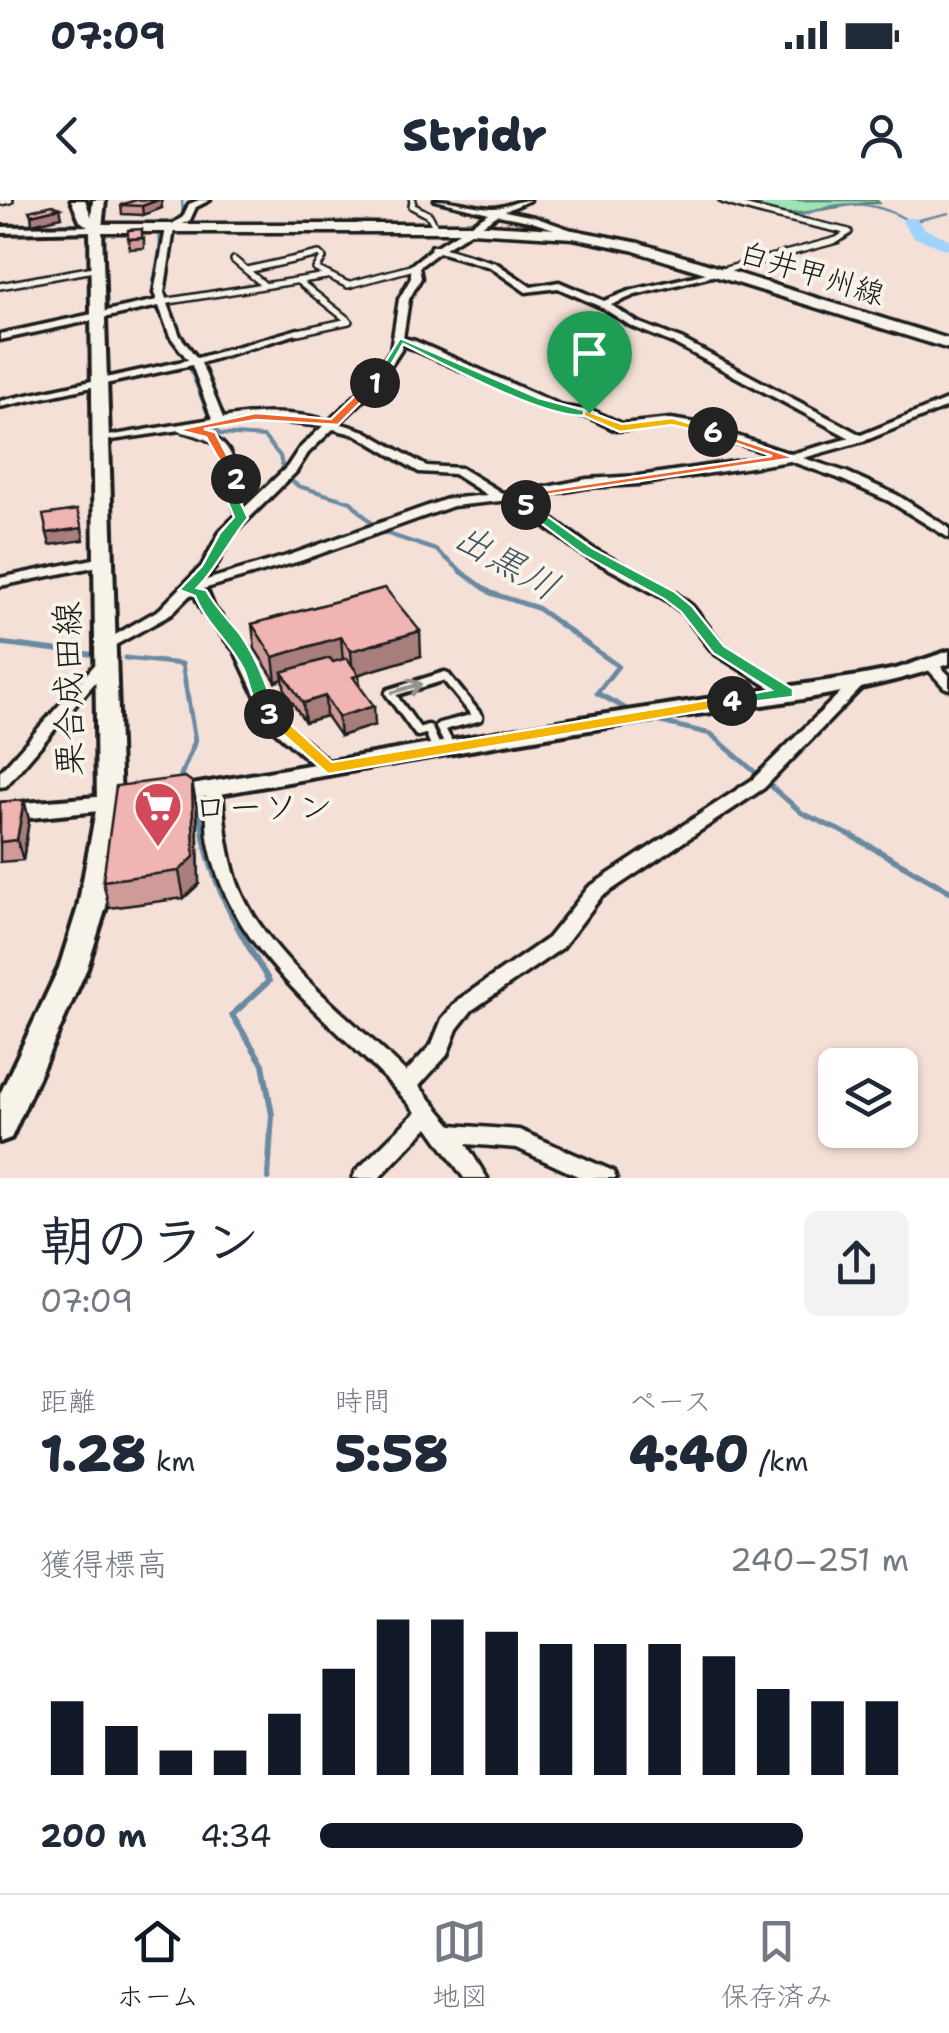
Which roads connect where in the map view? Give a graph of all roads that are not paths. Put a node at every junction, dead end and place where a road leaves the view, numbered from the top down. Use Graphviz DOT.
graph roads {
  1 [pos="10,200"];
  2 [pos="78,200"];
  3 [pos="100,200"];
  4 [pos="206,200"];
  5 [pos="413,200"];
  6 [pos="438,200"];
  7 [pos="526,200"];
  8 [pos="722,200"];
  9 [pos="0,202"];
  10 [pos="496,212"];
  11 [pos="96,228"];
  12 [pos="164,228"];
  13 [pos="436,228"];
  14 [pos="471,228"];
  15 [pos="0,230"];
  16 [pos="585,236"];
  17 [pos="435,248"];
  18 [pos="234,260"];
  19 [pos="414,267"];
  20 [pos="99,268"];
  21 [pos="247,270"];
  22 [pos="718,272"];
  23 [pos="326,276"];
  24 [pos="298,281"];
  25 [pos="263,284"];
  26 [pos="0,286"];
  27 [pos="163,302"];
  28 [pos="604,305"];
  29 [pos="99,313"];
  30 [pos="298,332"];
  31 [pos="0,336"];
  32 [pos="400,341"];
  33 [pos="949,344"];
  34 [pos="188,361"];
  35 [pos="102,383"];
  36 [pos="949,402"];
  37 [pos="0,404"];
  38 [pos="220,422"];
  39 [pos="334,423"];
  40 [pos="183,430"];
  41 [pos="102,440"];
  42 [pos="860,440"];
  43 [pos="788,458"];
  44 [pos="507,496"];
  45 [pos="241,518"];
  46 [pos="949,534"];
  47 [pos="103,561"];
  48 [pos="0,582"];
  49 [pos="187,590"];
  50 [pos="105,654"];
  51 [pos="940,661"];
  52 [pos="860,682"];
  53 [pos="949,684"];
  54 [pos="787,693"];
  55 [pos="444,748"];
  56 [pos="328,768"];
  57 [pos="0,782"];
  58 [pos="214,790"];
  59 [pos="108,805"];
  60 [pos="0,813"];
  61 [pos="406,1086"];
  62 [pos="429,1114"];
  63 [pos="0,1128"];
  64 [pos="449,1134"];
  65 [pos="364,1178"];
  66 [pos="476,1178"];
  67 [pos="605,1178"];
  1 -- 9 [label="lane"];
  2 -- 11 [label="main road"];
  3 -- 11 [label="main road, 栗合成田線"];
  4 -- 12 [label="street"];
  5 -- 13 [label="lane"];
  6 -- 10 [label="street"];
  7 -- 10 [label="street"];
  8 -- 22 [label="lane"];
  10 -- 14 [label="street"];
  10 -- 16 [label="street"];
  11 -- 12 [label="main road, 白井甲州線"];
  11 -- 15 [label="street"];
  11 -- 20 [label="main road, 栗合成田線"];
  12 -- 13 [label="main road, 白井甲州線"];
  12 -- 27 [label="street"];
  13 -- 14 [label="main road, 白井甲州線"];
  14 -- 16 [label="main road, 白井甲州線"];
  14 -- 17 [label="street"];
  16 -- 22 [label="main road, 白井甲州線"];
  17 -- 19 [label="street"];
  17 -- 28 [label="street"];
  18 -- 21 [label="lane"];
  19 -- 23 [label="lane"];
  19 -- 32 [label="street"];
  20 -- 26 [label="lane"];
  20 -- 29 [label="main road, 栗合成田線"];
  21 -- 23 [label="lane"];
  21 -- 25 [label="lane"];
  22 -- 28 [label="street"];
  22 -- 33 [label="main road, 白井甲州線"];
  23 -- 24 [label="lane"];
  24 -- 25 [label="lane"];
  24 -- 30 [label="lane"];
  25 -- 27 [label="lane"];
  27 -- 29 [label="street"];
  27 -- 34 [label="street"];
  28 -- 42 [label="street"];
  29 -- 31 [label="street"];
  29 -- 35 [label="main road, 栗合成田線"];
  30 -- 34 [label="street"];
  32 -- 39 [label="street"];
  32 -- 43 [label="street"];
  34 -- 35 [label="street"];
  34 -- 38 [label="street"];
  35 -- 37 [label="street"];
  35 -- 41 [label="main road, 栗合成田線"];
  36 -- 42 [label="street"];
  38 -- 39 [label="street"];
  38 -- 40 [label="street"];
  39 -- 44 [label="street"];
  39 -- 45 [label="street"];
  40 -- 41 [label="street"];
  40 -- 45 [label="lane"];
  41 -- 47 [label="main road, 栗合成田線"];
  42 -- 43 [label="street"];
  43 -- 44 [label="street"];
  43 -- 46 [label="street"];
  44 -- 49 [label="street"];
  44 -- 54 [label="street"];
  45 -- 49 [label="street"];
  47 -- 48 [label="street"];
  47 -- 50 [label="main road, 栗合成田線"];
  49 -- 50 [label="street"];
  49 -- 56 [label="street"];
  50 -- 57 [label="street"];
  50 -- 59 [label="main road, 栗合成田線"];
  51 -- 52 [label="street"];
  51 -- 53 [label="street"];
  52 -- 54 [label="street"];
  52 -- 61 [label="street"];
  54 -- 55 [label="street"];
  55 -- 55 [label="lane, one-way"];
  55 -- 56 [label="street"];
  56 -- 58 [label="street"];
  58 -- 59 [label="street"];
  58 -- 61 [label="street"];
  59 -- 60 [label="street"];
  59 -- 63 [label="main road, 栗合成田線"];
  61 -- 62 [label="street"];
  62 -- 64 [label="street"];
  62 -- 65 [label="street"];
  64 -- 66 [label="street"];
  64 -- 67 [label="street"];
}
